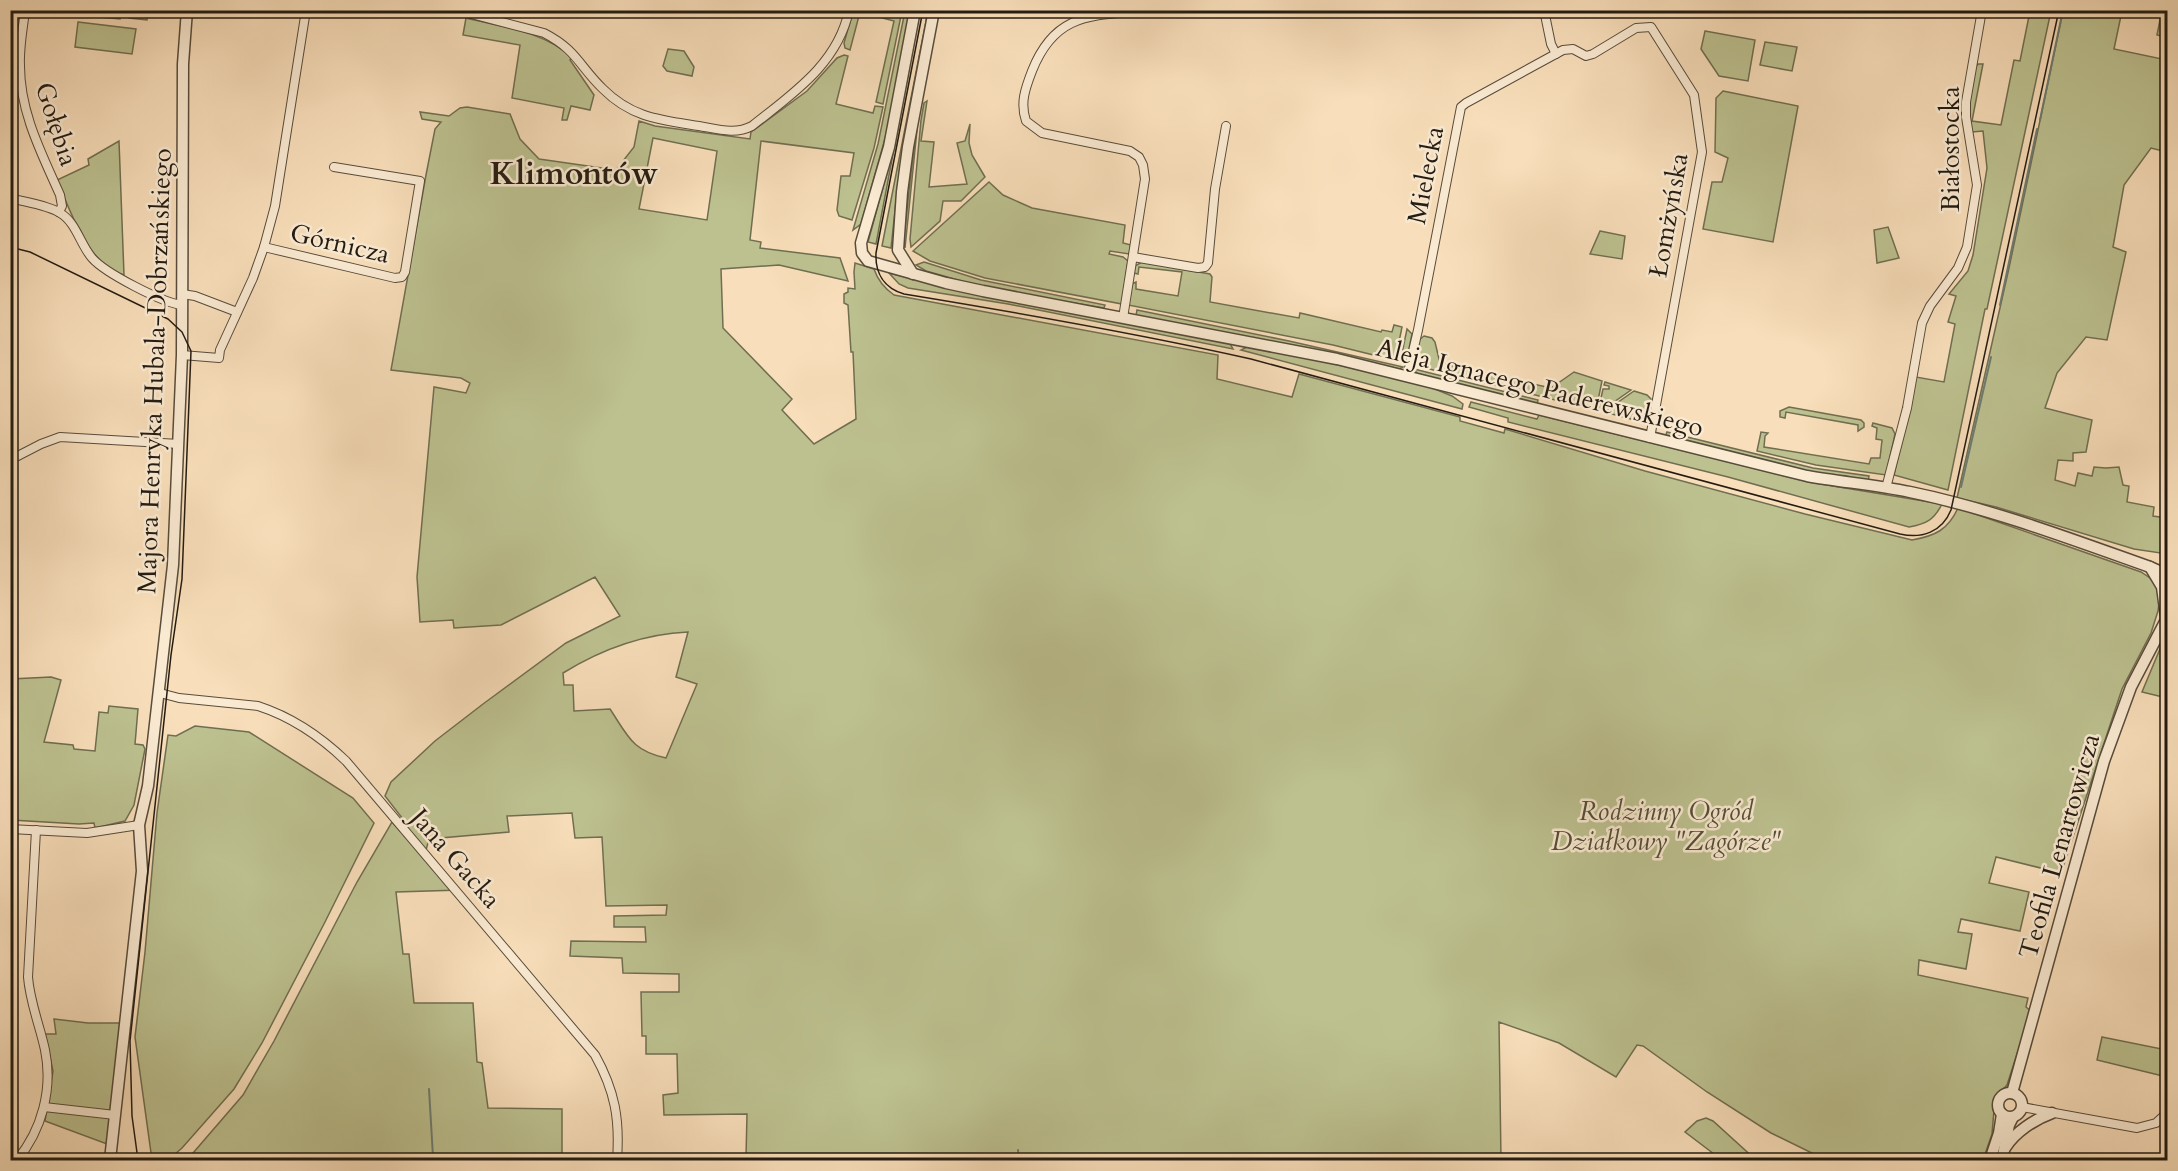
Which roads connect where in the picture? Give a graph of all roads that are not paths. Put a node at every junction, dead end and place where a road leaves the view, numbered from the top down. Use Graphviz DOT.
graph roads {
  1 [pos="25,10"];
  2 [pos="187,10"];
  3 [pos="306,10"];
  4 [pos="456,10"];
  5 [pos="849,10"];
  6 [pos="915,10"];
  7 [pos="934,10"];
  8 [pos="1151,10"];
  9 [pos="1544,10"];
  10 [pos="1982,10"];
  11 [pos="1573,49"];
  12 [pos="1556,54"];
  13 [pos="1226,126"];
  14 [pos="334,167"];
  15 [pos="10,198"];
  16 [pos="59,212"];
  17 [pos="264,247"];
  18 [pos="898,250"];
  19 [pos="1133,257"];
  20 [pos="881,264"];
  21 [pos="913,274"];
  22 [pos="182,299"];
  23 [pos="237,312"];
  24 [pos="1123,318"];
  25 [pos="182,355"];
  26 [pos="1407,377"];
  27 [pos="1650,438"];
  28 [pos="179,444"];
  29 [pos="10,460"];
  30 [pos="1886,488"];
  31 [pos="2150,567"];
  32 [pos="2168,569"];
  33 [pos="2168,575"];
  34 [pos="2167,615"];
  35 [pos="160,693"];
  36 [pos="139,825"];
  37 [pos="10,829"];
  38 [pos="36,830"];
  39 [pos="2012,1093"];
  40 [pos="44,1107"];
  41 [pos="2022,1107"];
  42 [pos="2052,1113"];
  43 [pos="2168,1113"];
  44 [pos="115,1115"];
  45 [pos="2008,1115"];
  46 [pos="2005,1148"];
  47 [pos="17,1161"];
  48 [pos="110,1161"];
  49 [pos="617,1161"];
  50 [pos="1990,1161"];
  51 [pos="2002,1161"];
  1 -- 16 [label="street, Gołębia"];
  2 -- 22 [label="street, Majora Henryka Hubala-Dobrzańskiego"];
  3 -- 17 [label="street"];
  4 -- 5 [label="street"];
  6 -- 20 [label="street"];
  7 -- 18 [label="street"];
  8 -- 19 [label="street"];
  9 -- 12 [label="street"];
  10 -- 30 [label="street, Białostocka"];
  11 -- 12 [label="street, Mielecka"];
  11 -- 27 [label="street, Łomżyńska"];
  12 -- 26 [label="street, Mielecka"];
  13 -- 19 [label="street"];
  14 -- 17 [label="street, Górnicza"];
  15 -- 16 [label="street"];
  16 -- 22 [label="street"];
  17 -- 23 [label="street"];
  18 -- 20 [label="street"];
  18 -- 21 [label="street"];
  19 -- 24 [label="street"];
  20 -- 21 [label="street, Aleja Ignacego Paderewskiego"];
  21 -- 24 [label="street, Aleja Ignacego Paderewskiego"];
  22 -- 23 [label="street"];
  22 -- 25 [label="street, Majora Henryka Hubala-Dobrzańskiego"];
  23 -- 25 [label="street"];
  24 -- 26 [label="street, Aleja Ignacego Paderewskiego"];
  25 -- 28 [label="street, Majora Henryka Hubala-Dobrzańskiego"];
  26 -- 27 [label="street, Aleja Ignacego Paderewskiego"];
  27 -- 30 [label="street, Aleja Ignacego Paderewskiego"];
  28 -- 29 [label="street"];
  28 -- 35 [label="street, Majora Henryka Hubala-Dobrzańskiego"];
  30 -- 31 [label="street, Aleja Ignacego Paderewskiego"];
  31 -- 32 [label="street, Aleja Ignacego Paderewskiego"];
  31 -- 33 [label="street, Aleja Ignacego Paderewskiego"];
  31 -- 34 [label="street"];
  34 -- 39 [label="street, Teofila Lenartowicza"];
  35 -- 36 [label="street, Majora Henryka Hubala-Dobrzańskiego"];
  35 -- 49 [label="street, Jana Gacka"];
  36 -- 38 [label="street"];
  36 -- 44 [label="street, Majora Henryka Hubala-Dobrzańskiego"];
  37 -- 38 [label="street"];
  38 -- 40 [label="street"];
  39 -- 41 [label="street"];
  39 -- 45 [label="street"];
  40 -- 44 [label="street"];
  40 -- 47 [label="street"];
  41 -- 42 [label="street"];
  41 -- 45 [label="street"];
  42 -- 43 [label="street"];
  42 -- 46 [label="street"];
  44 -- 48 [label="street, Majora Henryka Hubala-Dobrzańskiego"];
  45 -- 46 [label="street"];
  45 -- 50 [label="street"];
  46 -- 51 [label="street"];
}
